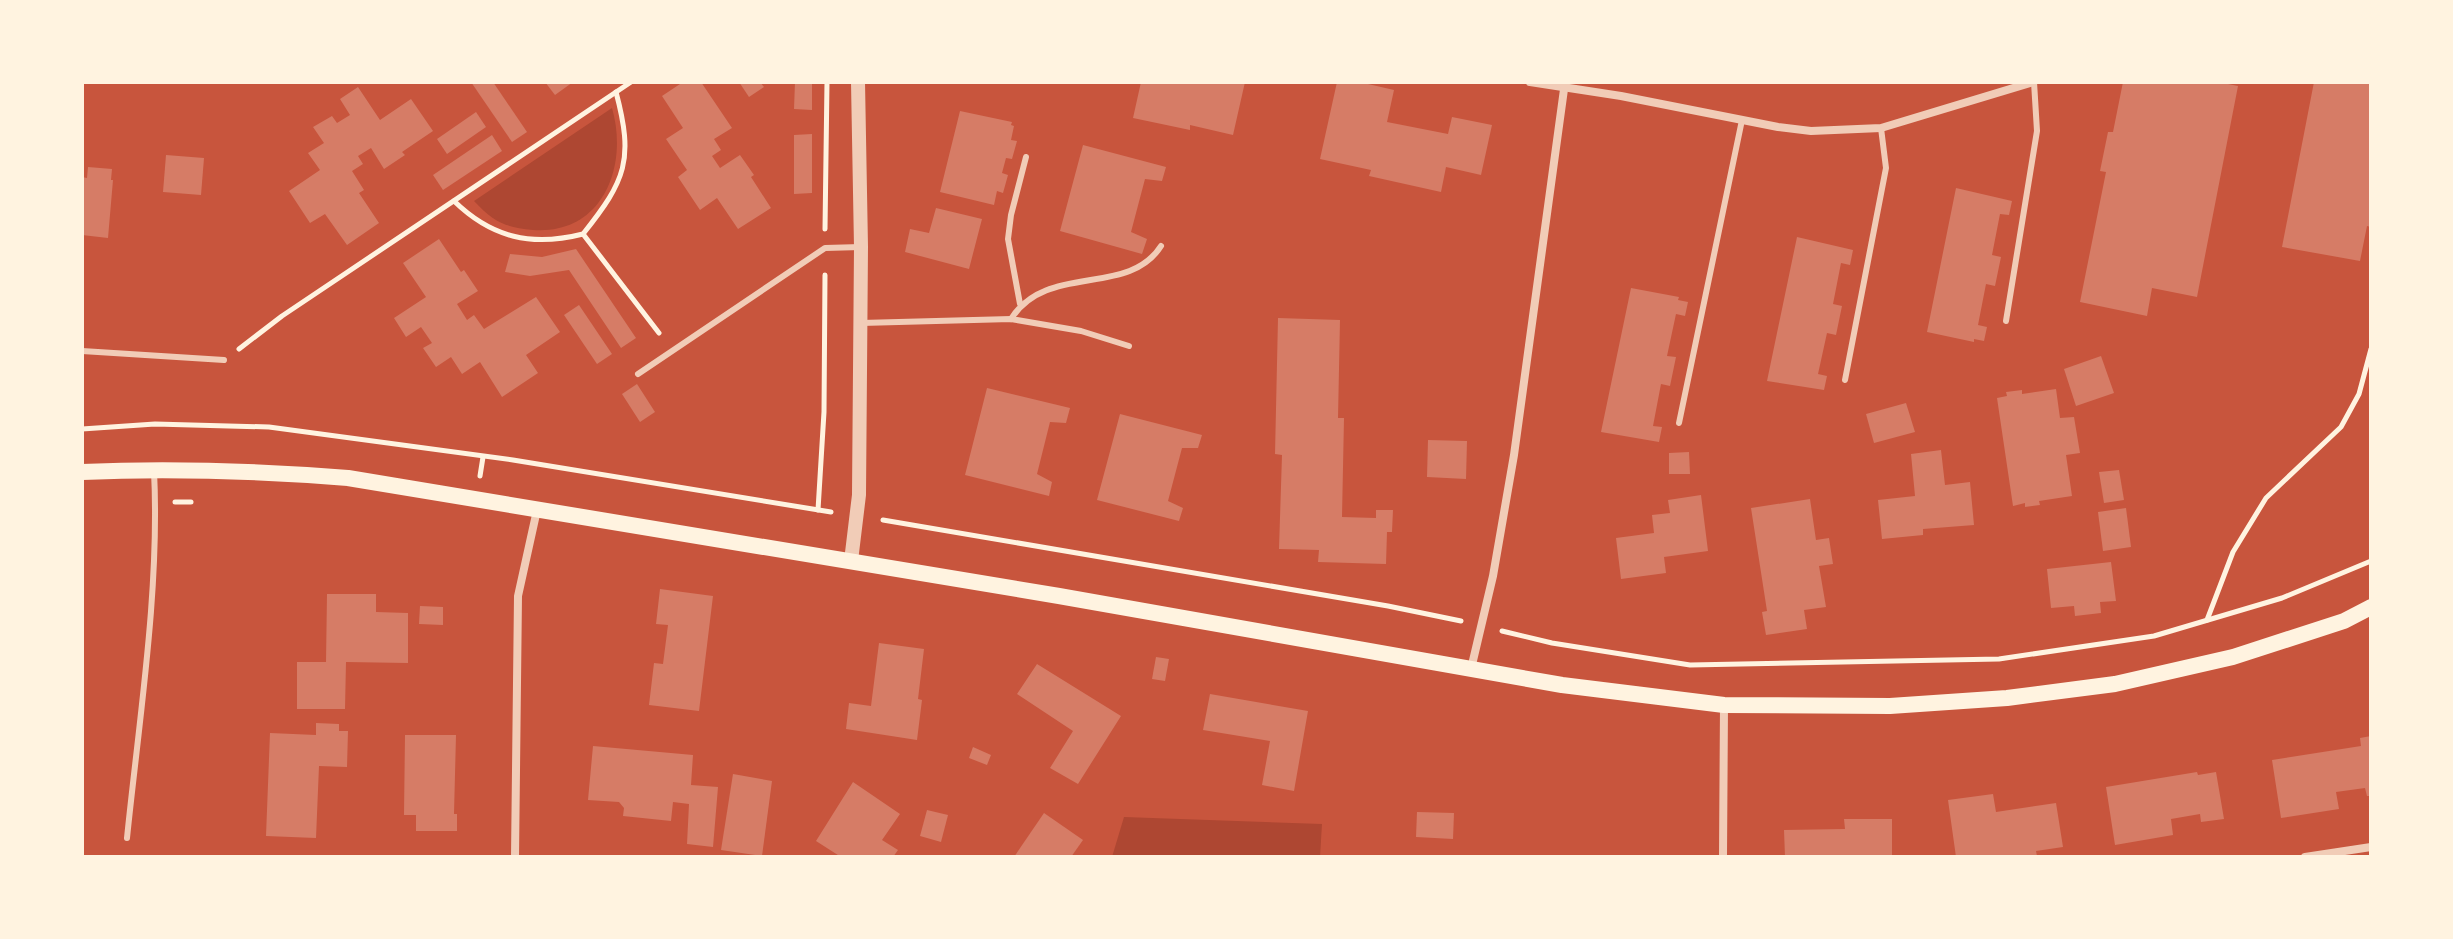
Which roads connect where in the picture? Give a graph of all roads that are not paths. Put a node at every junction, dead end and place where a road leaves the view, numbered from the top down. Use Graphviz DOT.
graph roads {
  1 [pos="858,82"];
  2 [pos="1530,82"];
  3 [pos="2033,82"];
  4 [pos="1564,85"];
  5 [pos="1742,120"];
  6 [pos="1881,128"];
  7 [pos="1026,157"];
  8 [pos="1161,246"];
  9 [pos="861,247"];
  10 [pos="1020,304"];
  11 [pos="1011,319"];
  12 [pos="2006,321"];
  13 [pos="861,323"];
  14 [pos="1129,346"];
  15 [pos="82,351"];
  16 [pos="224,360"];
  17 [pos="638,374"];
  18 [pos="1845,380"];
  19 [pos="1679,423"];
  20 [pos="154,469"];
  21 [pos="82,472"];
  22 [pos="537,509"];
  23 [pos="851,561"];
  24 [pos="2371,607"];
  25 [pos="1471,669"];
  26 [pos="1724,705"];
  27 [pos="127,838"];
  28 [pos="2371,847"];
  29 [pos="515,857"];
  30 [pos="1723,857"];
  31 [pos="2305,857"];
  1 -- 9 [label="street"];
  2 -- 4 [label="street"];
  3 -- 6 [label="street"];
  3 -- 12 [label="lane"];
  4 -- 5 [label="street"];
  4 -- 25 [label="street"];
  5 -- 6 [label="street"];
  5 -- 19 [label="lane"];
  6 -- 18 [label="lane"];
  7 -- 10 [label="lane"];
  8 -- 10 [label="lane"];
  9 -- 13 [label="street"];
  9 -- 17 [label="lane"];
  10 -- 11 [label="lane"];
  11 -- 13 [label="lane"];
  11 -- 14 [label="lane"];
  13 -- 23 [label="street"];
  15 -- 16 [label="lane"];
  20 -- 21 [label="main road"];
  20 -- 22 [label="main road"];
  20 -- 27 [label="lane"];
  22 -- 23 [label="main road"];
  22 -- 29 [label="street"];
  23 -- 25 [label="main road"];
  24 -- 26 [label="main road"];
  25 -- 26 [label="main road"];
  26 -- 30 [label="street"];
  28 -- 31 [label="street"];
}
